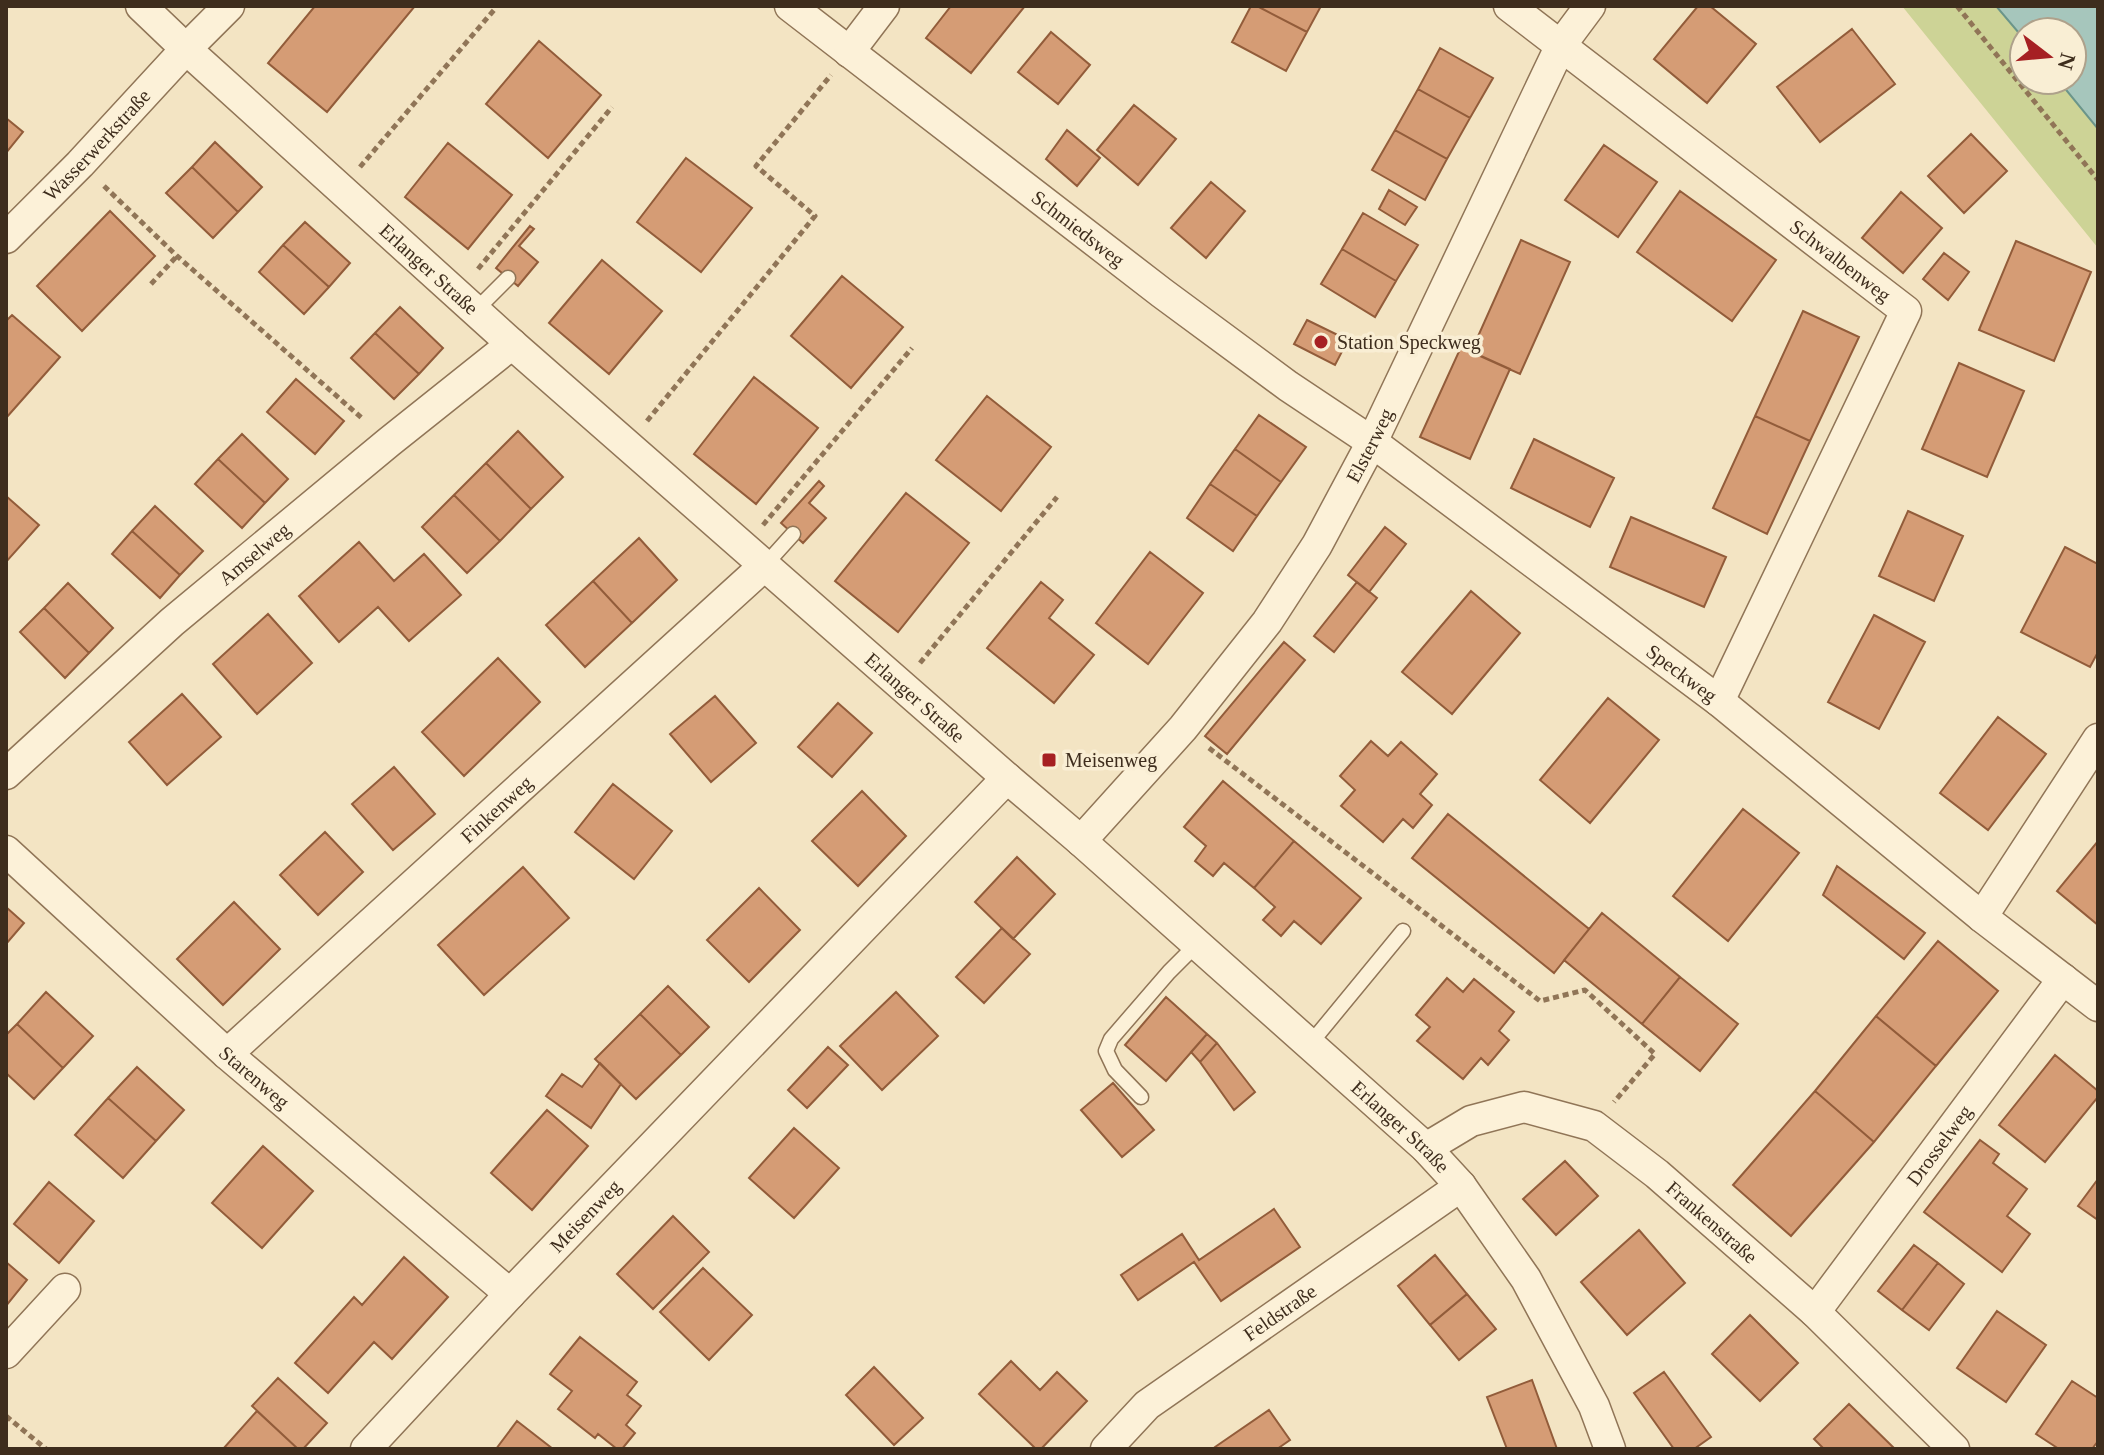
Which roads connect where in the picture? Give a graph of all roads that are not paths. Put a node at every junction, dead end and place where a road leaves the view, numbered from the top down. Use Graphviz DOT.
graph roads {
  1 [pos="141,6"];
  2 [pos="229,6"];
  3 [pos="790,6"];
  4 [pos="884,6"];
  5 [pos="1509,6"];
  6 [pos="1590,6"];
  7 [pos="1561,45"];
  8 [pos="186,49"];
  9 [pos="849,52"];
  10 [pos="6,238"];
  11 [pos="508,278"];
  12 [pos="466,303"];
  13 [pos="512,344"];
  14 [pos="1372,442"];
  15 [pos="793,534"];
  16 [pos="755,556"];
  17 [pos="1719,701"];
  18 [pos="2098,739"];
  19 [pos="6,774"];
  20 [pos="1007,778"];
  21 [pos="1081,841"];
  22 [pos="6,851"];
  23 [pos="1982,917"];
  24 [pos="1403,931"];
  25 [pos="1197,944"];
  26 [pos="2063,979"];
  27 [pos="2098,1006"];
  28 [pos="1310,1044"];
  29 [pos="227,1054"];
  30 [pos="1141,1097"];
  31 [pos="1426,1148"];
  32 [pos="1461,1186"];
  33 [pos="65,1289"];
  34 [pos="510,1294"];
  35 [pos="1815,1312"];
  36 [pos="6,1353"];
  37 [pos="366,1449"];
  38 [pos="1106,1449"];
  39 [pos="1610,1449"];
  40 [pos="1954,1449"];
  1 -- 8 [label="street, Erlanger Straße"];
  2 -- 8 [label="street, Wasserwerkstraße"];
  3 -- 9 [label="street, Schmiedsweg"];
  4 -- 9 [label="street"];
  5 -- 7 [label="street, Schwalbenweg"];
  6 -- 7 [label="street, Elsterweg"];
  7 -- 14 [label="street, Elsterweg"];
  7 -- 17 [label="street, Schwalbenweg"];
  8 -- 10 [label="street, Wasserwerkstraße"];
  8 -- 12 [label="street, Erlanger Straße"];
  9 -- 14 [label="street, Schmiedsweg"];
  11 -- 12 [label="lane"];
  12 -- 13 [label="street, Erlanger Straße"];
  13 -- 16 [label="street, Erlanger Straße"];
  13 -- 19 [label="street, Amselweg"];
  14 -- 17 [label="street, Speckweg"];
  14 -- 21 [label="street, Elsterweg"];
  15 -- 16 [label="lane"];
  16 -- 20 [label="street, Erlanger Straße"];
  16 -- 29 [label="street, Finkenweg"];
  17 -- 23 [label="street, Speckweg"];
  18 -- 23 [label="street"];
  20 -- 21 [label="street, Erlanger Straße"];
  20 -- 34 [label="street, Meisenweg"];
  21 -- 25 [label="street, Erlanger Straße"];
  22 -- 29 [label="street, Starenweg"];
  23 -- 26 [label="street, Speckweg"];
  24 -- 28 [label="lane"];
  25 -- 28 [label="street, Erlanger Straße"];
  25 -- 30 [label="lane"];
  26 -- 27 [label="street, Speckweg"];
  26 -- 35 [label="street, Drosselweg"];
  28 -- 31 [label="street, Erlanger Straße"];
  29 -- 34 [label="street, Starenweg"];
  31 -- 32 [label="street, Erlanger Straße"];
  31 -- 35 [label="street, Frankenstraße"];
  32 -- 38 [label="street, Feldstraße"];
  32 -- 39 [label="street, Erlanger Straße"];
  33 -- 36 [label="street"];
  34 -- 37 [label="street, Meisenweg"];
  35 -- 40 [label="street, Frankenstraße"];
}
